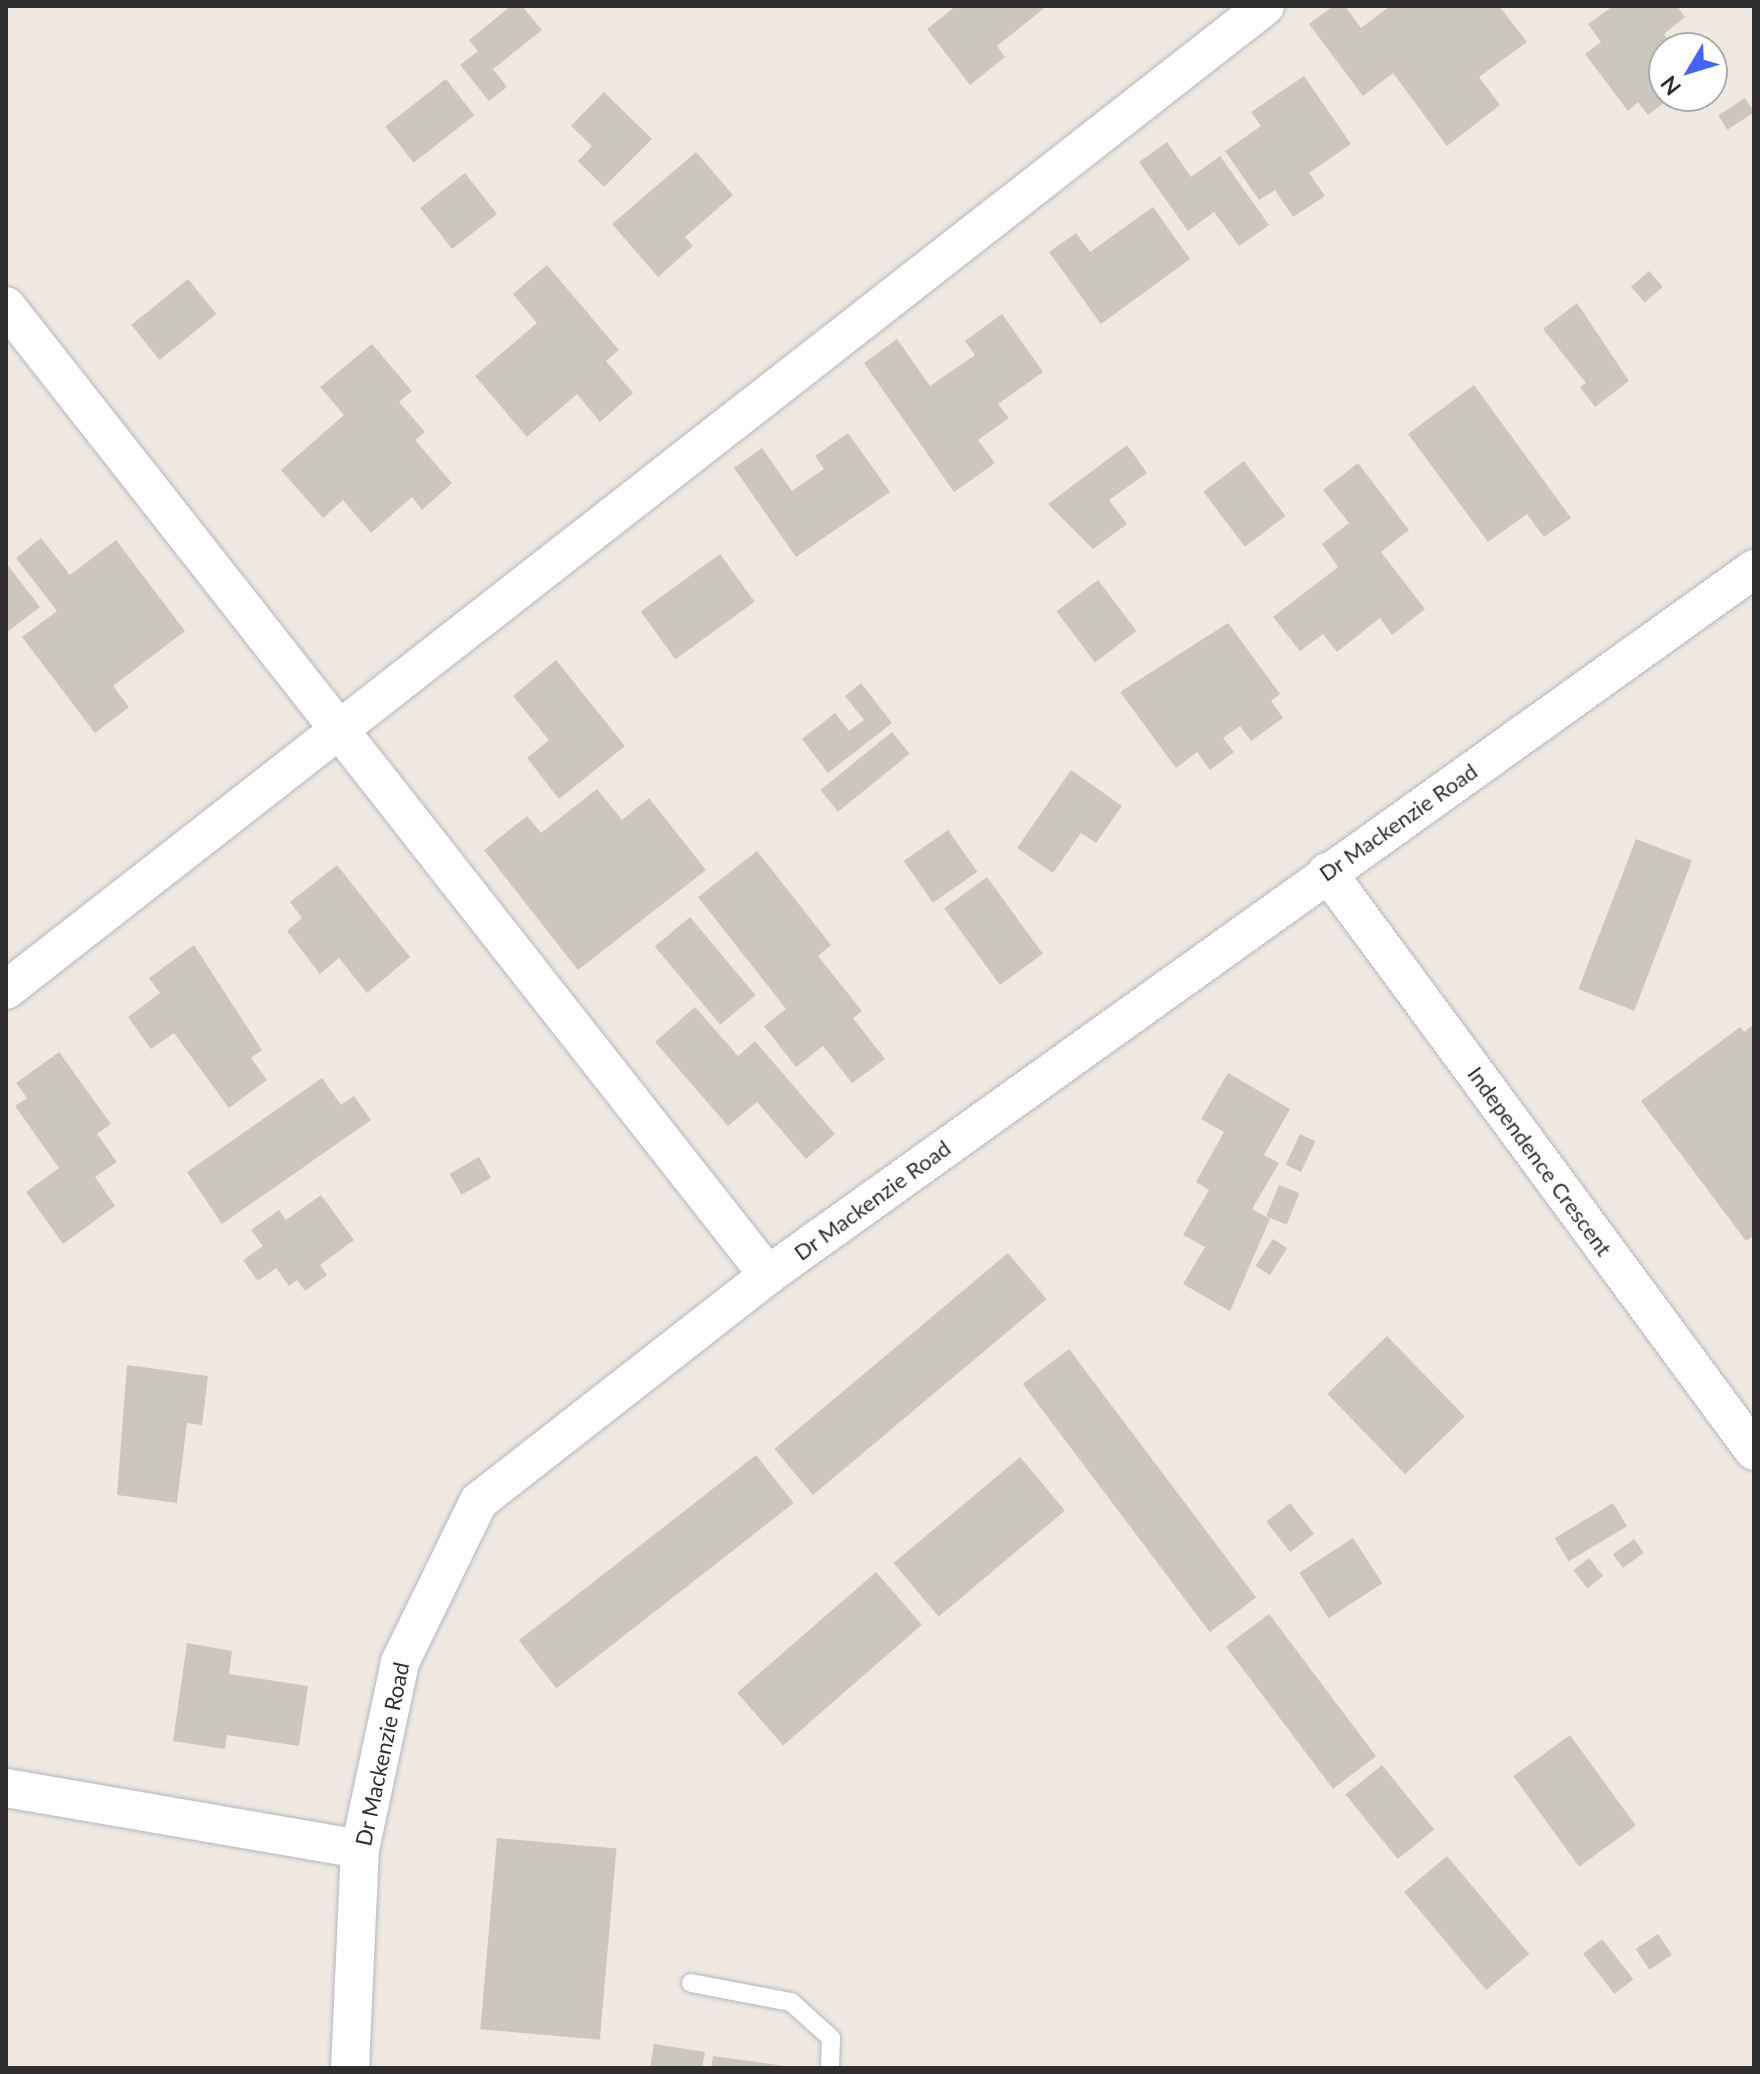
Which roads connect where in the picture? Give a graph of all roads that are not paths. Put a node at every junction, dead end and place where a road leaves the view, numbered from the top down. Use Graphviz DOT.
graph roads {
  1 [pos="1265,6"];
  2 [pos="6,306"];
  3 [pos="1754,569"];
  4 [pos="341,725"];
  5 [pos="1327,872"];
  6 [pos="6,990"];
  7 [pos="768,1275"];
  8 [pos="1754,1451"];
  9 [pos="6,1788"];
  10 [pos="360,1849"];
  11 [pos="691,1983"];
  12 [pos="350,2068"];
  13 [pos="830,2068"];
  1 -- 4 [label="street"];
  2 -- 4 [label="street"];
  3 -- 5 [label="street, Dr Mackenzie Road"];
  4 -- 6 [label="street"];
  4 -- 7 [label="street"];
  5 -- 7 [label="street, Dr Mackenzie Road"];
  5 -- 8 [label="street, Independence Crescent"];
  7 -- 10 [label="street, Dr Mackenzie Road"];
  9 -- 10 [label="street"];
  10 -- 12 [label="street, Dr Mackenzie Road"];
  11 -- 13 [label="lane"];
}
